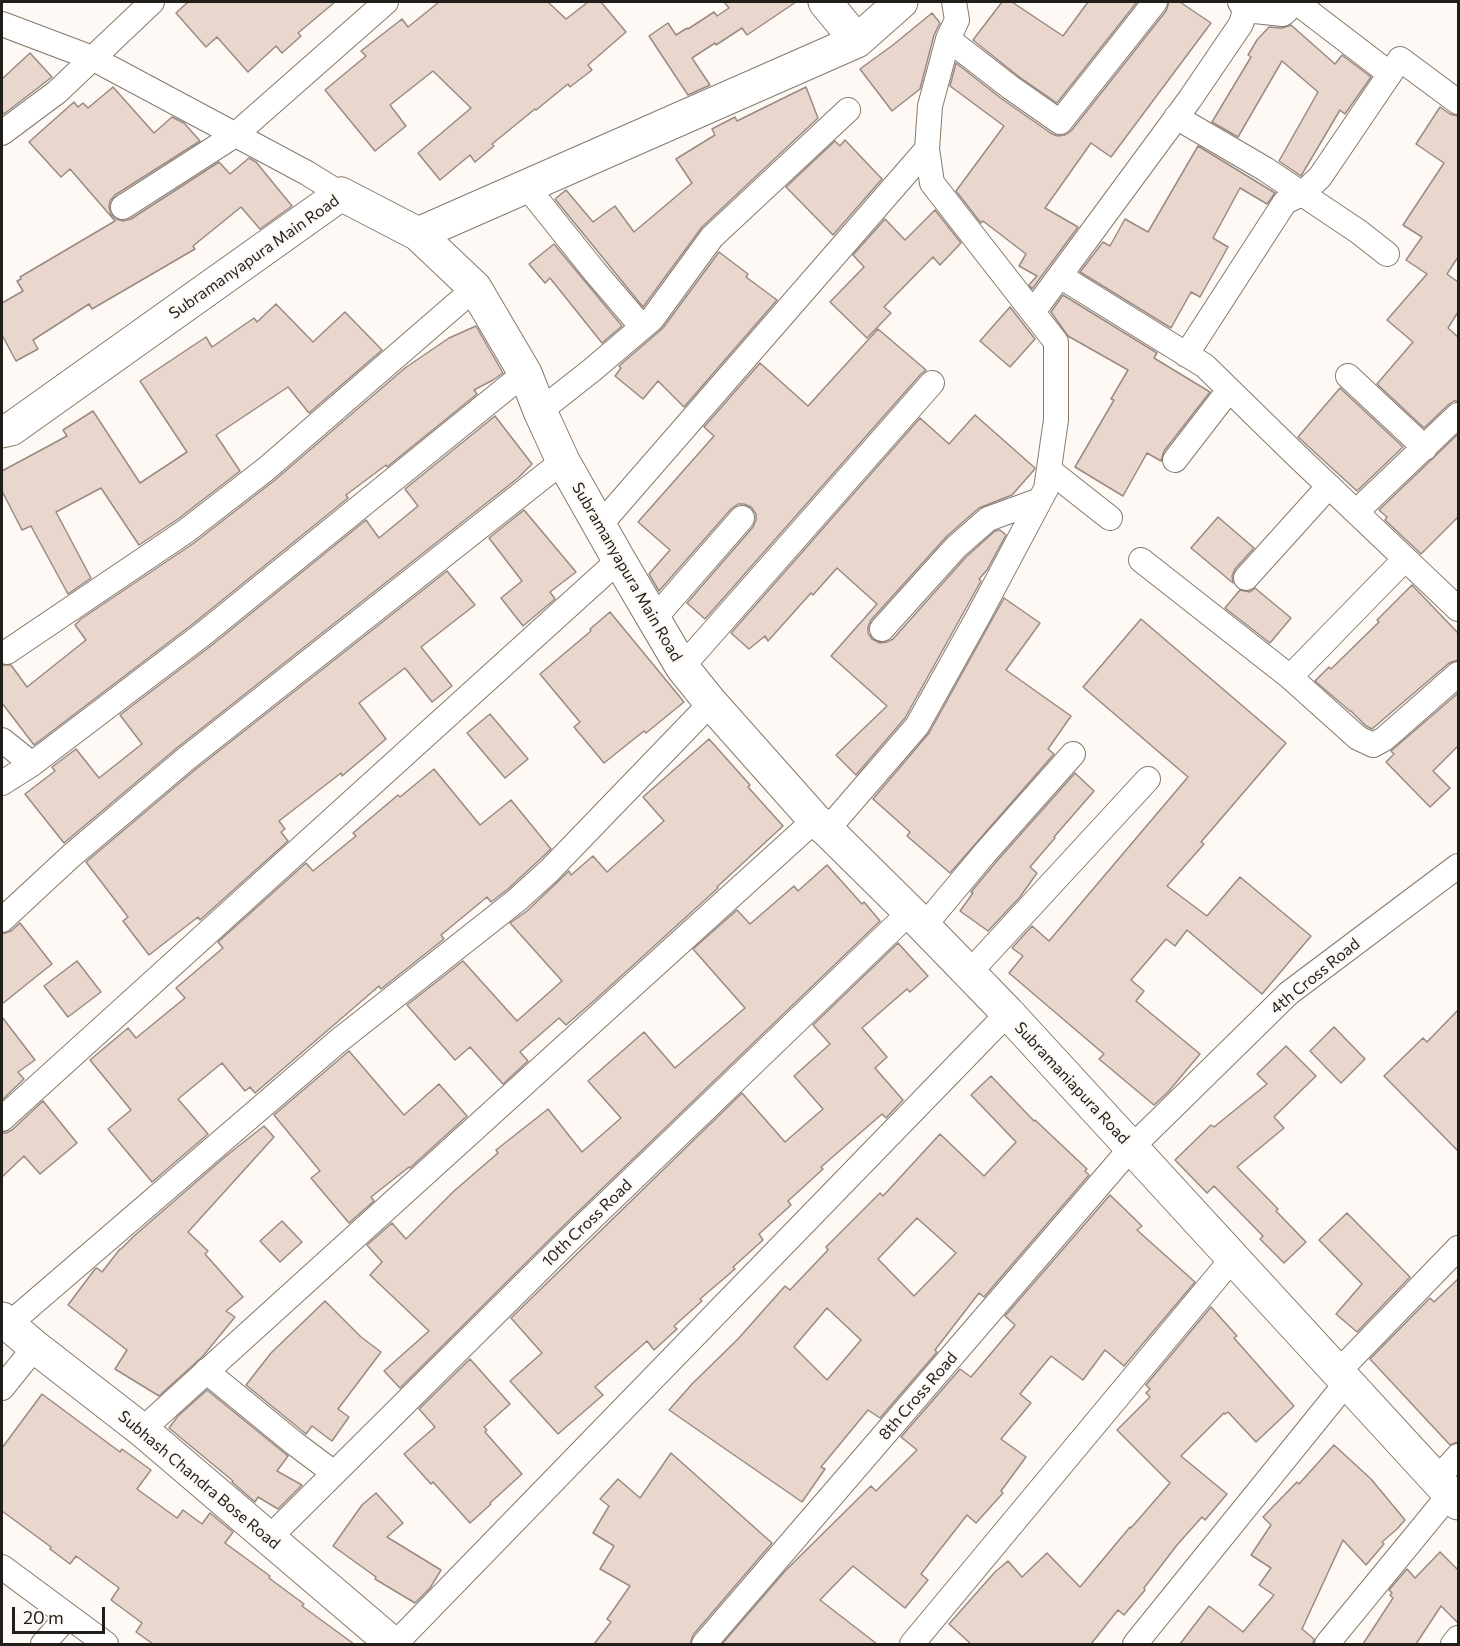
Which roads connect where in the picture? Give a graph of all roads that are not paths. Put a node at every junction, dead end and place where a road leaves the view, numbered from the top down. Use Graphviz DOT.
graph roads {
  1 [pos="152,2"];
  2 [pos="386,2"];
  3 [pos="825,2"];
  4 [pos="901,2"];
  5 [pos="954,2"];
  6 [pos="1155,2"];
  7 [pos="1296,2"];
  8 [pos="1243,6"];
  9 [pos="2,24"];
  10 [pos="948,39"];
  11 [pos="857,41"];
  12 [pos="92,58"];
  13 [pos="1390,74"];
  14 [pos="1458,102"];
  15 [pos="848,110"];
  16 [pos="1176,117"];
  17 [pos="2,133"];
  18 [pos="235,135"];
  19 [pos="927,149"];
  20 [pos="527,187"];
  21 [pos="341,194"];
  22 [pos="1302,194"];
  23 [pos="123,207"];
  24 [pos="418,234"];
  25 [pos="1387,254"];
  26 [pos="1060,276"];
  27 [pos="475,288"];
  28 [pos="1033,312"];
  29 [pos="642,327"];
  30 [pos="1186,355"];
  31 [pos="525,373"];
  32 [pos="1348,376"];
  33 [pos="932,383"];
  34 [pos="1229,390"];
  35 [pos="540,411"];
  36 [pos="1458,415"];
  37 [pos="2,431"];
  38 [pos="1425,448"];
  39 [pos="1175,460"];
  40 [pos="563,461"];
  41 [pos="1048,470"];
  42 [pos="1329,486"];
  43 [pos="1040,500"];
  44 [pos="1356,512"];
  45 [pos="742,518"];
  46 [pos="1110,518"];
  47 [pos="600,525"];
  48 [pos="1405,559"];
  49 [pos="618,560"];
  50 [pos="1141,560"];
  51 [pos="1246,578"];
  52 [pos="1458,609"];
  53 [pos="653,620"];
  54 [pos="882,629"];
  55 [pos="6,652"];
  56 [pos="682,667"];
  57 [pos="1458,674"];
  58 [pos="1290,677"];
  59 [pos="711,703"];
  60 [pos="2,740"];
  61 [pos="1073,754"];
  62 [pos="32,764"];
  63 [pos="1148,779"];
  64 [pos="2,783"];
  65 [pos="821,825"];
  66 [pos="1458,867"];
  67 [pos="917,919"];
  68 [pos="2,920"];
  69 [pos="969,973"];
  70 [pos="1008,1013"];
  71 [pos="2,1119"];
  72 [pos="1131,1148"];
  73 [pos="1458,1248"];
  74 [pos="1233,1258"];
  75 [pos="5,1322"];
  76 [pos="35,1347"];
  77 [pos="206,1371"];
  78 [pos="1343,1377"];
  79 [pos="2,1388"];
  80 [pos="142,1430"];
  81 [pos="334,1473"];
  82 [pos="1451,1483"];
  83 [pos="269,1538"];
  84 [pos="2,1567"];
  85 [pos="68,1616"];
  86 [pos="1458,1638"];
  87 [pos="43,1644"];
  88 [pos="106,1644"];
  89 [pos="394,1644"];
  90 [pos="704,1644"];
  91 [pos="912,1644"];
  92 [pos="1135,1644"];
  93 [pos="1327,1644"];
  94 [pos="1454,1644"];
  1 -- 12 [label="street"];
  2 -- 18 [label="street"];
  3 -- 11 [label="main road"];
  4 -- 11 [label="main road"];
  5 -- 10 [label="street"];
  6 -- 10 [label="street"];
  7 -- 8 [label="street"];
  7 -- 13 [label="street"];
  8 -- 16 [label="street"];
  9 -- 12 [label="street"];
  10 -- 19 [label="street"];
  11 -- 20 [label="main road"];
  12 -- 17 [label="street"];
  12 -- 18 [label="street"];
  13 -- 14 [label="street"];
  13 -- 22 [label="street"];
  15 -- 29 [label="street"];
  16 -- 22 [label="street"];
  16 -- 26 [label="street"];
  18 -- 21 [label="street"];
  18 -- 23 [label="street"];
  19 -- 28 [label="street"];
  19 -- 47 [label="street"];
  20 -- 24 [label="main road"];
  20 -- 29 [label="street"];
  21 -- 24 [label="main road, Subramanyapura Main Road"];
  21 -- 37 [label="main road, Subramanyapura Main Road"];
  22 -- 25 [label="street"];
  22 -- 30 [label="street"];
  24 -- 27 [label="main road, Subramanyapura Main Road"];
  26 -- 28 [label="street"];
  26 -- 30 [label="street"];
  27 -- 31 [label="main road, Subramanyapura Main Road"];
  27 -- 55 [label="street"];
  28 -- 41 [label="street"];
  29 -- 35 [label="street"];
  30 -- 34 [label="street"];
  31 -- 35 [label="main road, Subramanyapura Main Road"];
  31 -- 62 [label="street"];
  32 -- 38 [label="street"];
  33 -- 56 [label="street"];
  34 -- 39 [label="street"];
  34 -- 42 [label="street"];
  35 -- 40 [label="main road, Subramanyapura Main Road"];
  36 -- 38 [label="street"];
  38 -- 44 [label="street"];
  40 -- 47 [label="main road, Subramanyapura Main Road"];
  40 -- 68 [label="street"];
  41 -- 43 [label="street"];
  41 -- 46 [label="street"];
  42 -- 44 [label="street"];
  42 -- 51 [label="street"];
  43 -- 54 [label="street"];
  43 -- 65 [label="street"];
  44 -- 48 [label="street"];
  45 -- 53 [label="street"];
  47 -- 49 [label="main road, Subramanyapura Main Road"];
  48 -- 52 [label="street"];
  48 -- 58 [label="street"];
  49 -- 53 [label="main road, Subramanyapura Main Road"];
  49 -- 71 [label="street"];
  50 -- 58 [label="street"];
  53 -- 56 [label="main road, Subramanyapura Main Road"];
  56 -- 59 [label="main road, Subramaniapura Road"];
  57 -- 58 [label="street"];
  59 -- 65 [label="main road, Subramaniapura Road"];
  59 -- 75 [label="street"];
  60 -- 62 [label="street"];
  61 -- 67 [label="street, 10th Cross Road"];
  62 -- 64 [label="street"];
  63 -- 69 [label="street"];
  65 -- 67 [label="main road, Subramaniapura Road"];
  65 -- 77 [label="street"];
  66 -- 72 [label="street, 4th Cross Road"];
  67 -- 69 [label="main road, Subramaniapura Road"];
  67 -- 81 [label="street, 10th Cross Road"];
  69 -- 70 [label="main road, Subramaniapura Road"];
  70 -- 72 [label="main road, Subramaniapura Road"];
  70 -- 89 [label="street"];
  72 -- 74 [label="main road, Subramaniapura Road"];
  72 -- 90 [label="street, 8th Cross Road"];
  73 -- 78 [label="street"];
  74 -- 78 [label="main road, Subramaniapura Road"];
  74 -- 91 [label="street"];
  75 -- 76 [label="main road, Subhash Chandra Bose Road"];
  76 -- 79 [label="street"];
  76 -- 80 [label="main road, Subhash Chandra Bose Road"];
  77 -- 80 [label="street"];
  77 -- 81 [label="street"];
  78 -- 82 [label="main road, Subramaniapura Road"];
  78 -- 92 [label="street"];
  80 -- 83 [label="main road, Subhash Chandra Bose Road"];
  81 -- 83 [label="street, 10th Cross Road"];
  82 -- 93 [label="street"];
  83 -- 89 [label="main road, Subhash Chandra Bose Road"];
  84 -- 85 [label="street"];
  85 -- 87 [label="street"];
  85 -- 88 [label="street"];
  86 -- 94 [label="street"];
}
